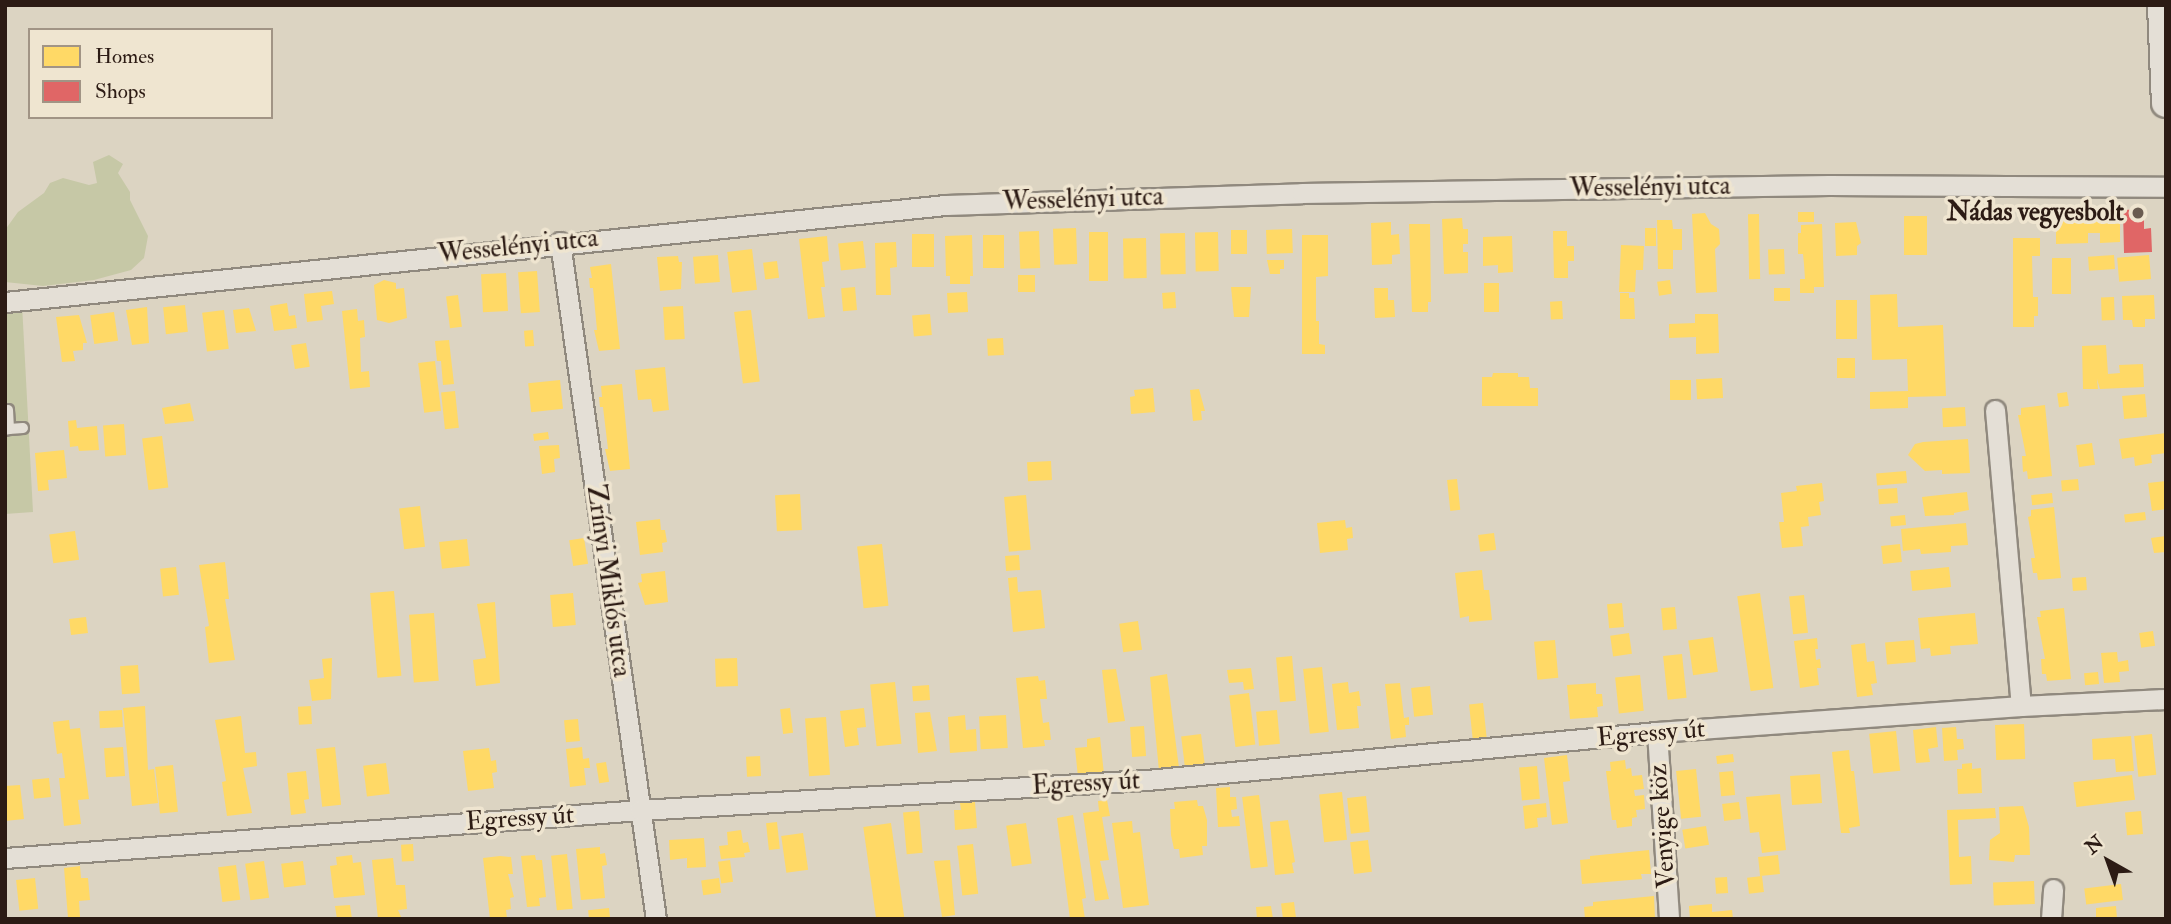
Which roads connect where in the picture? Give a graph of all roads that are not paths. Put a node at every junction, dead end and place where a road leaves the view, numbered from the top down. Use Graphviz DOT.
graph roads {
  1 [pos="2162,5"];
  2 [pos="2166,103"];
  3 [pos="2166,187"];
  4 [pos="560,242"];
  5 [pos="5,302"];
  6 [pos="8,410"];
  7 [pos="1995,410"];
  8 [pos="23,428"];
  9 [pos="7,429"];
  10 [pos="2166,699"];
  11 [pos="2021,706"];
  12 [pos="1657,733"];
  13 [pos="640,810"];
  14 [pos="5,858"];
  15 [pos="2053,889"];
  16 [pos="656,919"];
  17 [pos="1669,919"];
  18 [pos="2051,919"];
  1 -- 2 [label="main road"];
  3 -- 4 [label="street, Wesselényi utca"];
  4 -- 5 [label="street, Wesselényi utca"];
  4 -- 13 [label="street, Zrínyi Miklós utca"];
  6 -- 9 [label="lane"];
  7 -- 11 [label="street"];
  8 -- 9 [label="lane"];
  10 -- 11 [label="street, Egressy út"];
  11 -- 12 [label="street, Egressy út"];
  12 -- 13 [label="street, Egressy út"];
  12 -- 17 [label="street, Venyige köz"];
  13 -- 14 [label="street, Egressy út"];
  13 -- 16 [label="street, Zrínyi Miklós utca"];
  15 -- 18 [label="street"];
}
